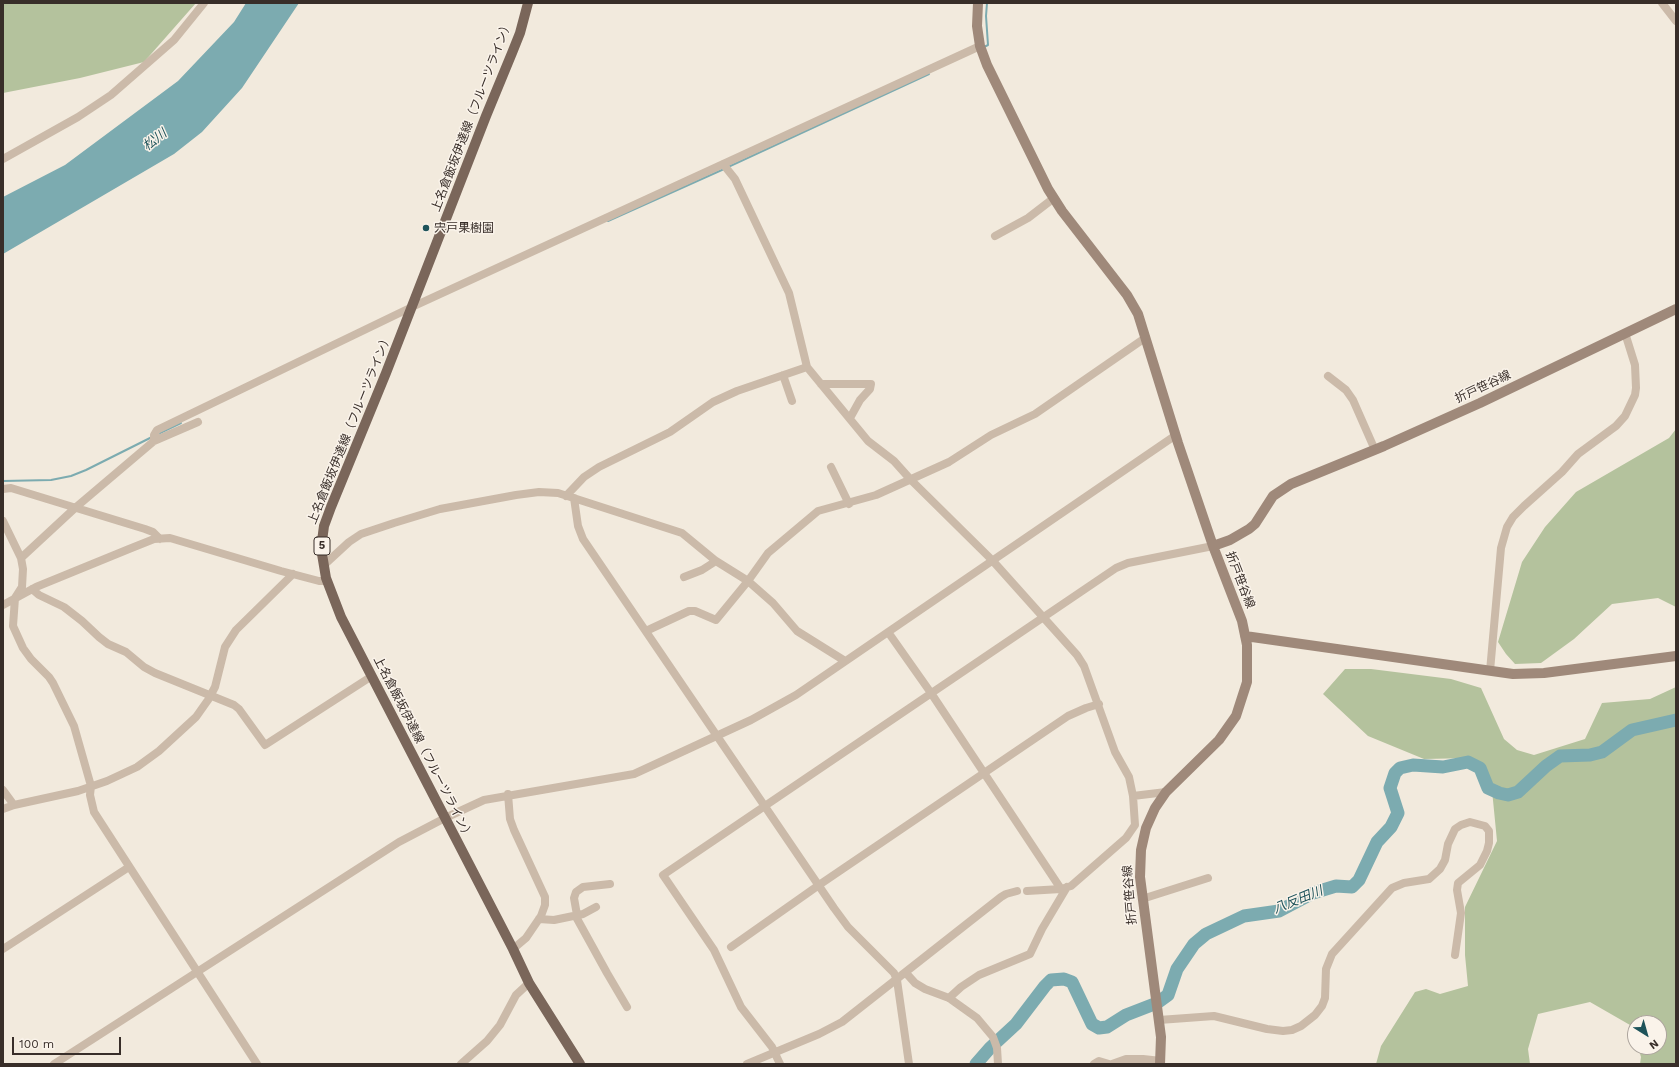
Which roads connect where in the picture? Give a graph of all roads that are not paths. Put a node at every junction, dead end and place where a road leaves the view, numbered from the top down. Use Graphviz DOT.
graph roads {
  1 [pos="204,3"];
  2 [pos="528,3"];
  3 [pos="978,3"];
  4 [pos="1662,3"];
  5 [pos="1676,21"];
  6 [pos="980,46"];
  7 [pos="3,159"];
  8 [pos="724,164"];
  9 [pos="1054,198"];
  10 [pos="996,236"];
  11 [pos="412,307"];
  12 [pos="1676,309"];
  13 [pos="1625,333"];
  14 [pos="1145,338"];
  15 [pos="807,367"];
  16 [pos="783,375"];
  17 [pos="1328,376"];
  18 [pos="821,384"];
  19 [pos="792,402"];
  20 [pos="850,418"];
  21 [pos="198,422"];
  22 [pos="1176,436"];
  23 [pos="154,441"];
  24 [pos="1375,450"];
  25 [pos="831,467"];
  26 [pos="911,480"];
  27 [pos="3,489"];
  28 [pos="570,497"];
  29 [pos="849,504"];
  30 [pos="75,508"];
  31 [pos="3,521"];
  32 [pos="160,539"];
  33 [pos="1212,546"];
  34 [pos="20,558"];
  35 [pos="992,560"];
  36 [pos="716,561"];
  37 [pos="324,565"];
  38 [pos="293,574"];
  39 [pos="684,577"];
  40 [pos="327,581"];
  41 [pos="748,581"];
  42 [pos="32,589"];
  43 [pos="15,598"];
  44 [pos="3,605"];
  45 [pos="1044,618"];
  46 [pos="646,631"];
  47 [pos="888,632"];
  48 [pos="1245,636"];
  49 [pos="1676,656"];
  50 [pos="845,660"];
  51 [pos="1490,671"];
  52 [pos="372,676"];
  53 [pos="931,693"];
  54 [pos="210,696"];
  55 [pos="1099,704"];
  56 [pos="717,736"];
  57 [pos="984,773"];
  58 [pos="91,786"];
  59 [pos="3,790"];
  60 [pos="1166,792"];
  61 [pos="508,794"];
  62 [pos="1133,796"];
  63 [pos="14,805"];
  64 [pos="765,806"];
  65 [pos="3,810"];
  66 [pos="445,818"];
  67 [pos="1135,825"];
  68 [pos="1145,834"];
  69 [pos="129,867"];
  70 [pos="1208,878"];
  71 [pos="610,884"];
  72 [pos="819,885"];
  73 [pos="1064,888"];
  74 [pos="1017,891"];
  75 [pos="1027,891"];
  76 [pos="1142,899"];
  77 [pos="596,907"];
  78 [pos="576,915"];
  79 [pos="539,920"];
  80 [pos="731,947"];
  81 [pos="3,948"];
  82 [pos="513,949"];
  83 [pos="1456,955"];
  84 [pos="198,972"];
  85 [pos="906,973"];
  86 [pos="898,980"];
  87 [pos="528,983"];
  88 [pos="949,998"];
  89 [pos="627,1007"];
  90 [pos="1159,1020"];
  91 [pos="776,1052"];
  92 [pos="1160,1063"];
  93 [pos="54,1064"];
  94 [pos="257,1064"];
  95 [pos="461,1064"];
  96 [pos="580,1064"];
  97 [pos="747,1064"];
  98 [pos="780,1064"];
  99 [pos="909,1064"];
  100 [pos="998,1064"];
  101 [pos="1094,1064"];
  102 [pos="1110,1064"];
  1 -- 7 [label="street"];
  2 -- 11 [label="main road, 上名倉飯坂伊達線（フルーツライン） / 5"];
  3 -- 6 [label="main road"];
  4 -- 5 [label="street"];
  6 -- 8 [label="street"];
  6 -- 9 [label="main road"];
  8 -- 11 [label="street"];
  8 -- 15 [label="street"];
  9 -- 10 [label="street"];
  9 -- 14 [label="main road"];
  11 -- 23 [label="street"];
  11 -- 37 [label="main road, 上名倉飯坂伊達線（フルーツライン） / 5"];
  12 -- 13 [label="main road, 折戸笹谷線"];
  13 -- 24 [label="main road, 折戸笹谷線"];
  13 -- 51 [label="street"];
  14 -- 22 [label="main road"];
  14 -- 26 [label="street"];
  15 -- 16 [label="street"];
  15 -- 18 [label="street"];
  16 -- 19 [label="street"];
  16 -- 28 [label="street"];
  17 -- 24 [label="street"];
  18 -- 20 [label="street"];
  18 -- 20 [label="street"];
  20 -- 26 [label="street"];
  21 -- 23 [label="street"];
  22 -- 33 [label="main road"];
  22 -- 35 [label="street"];
  23 -- 30 [label="street"];
  24 -- 33 [label="main road, 折戸笹谷線"];
  25 -- 29 [label="street"];
  26 -- 29 [label="street"];
  26 -- 35 [label="street"];
  27 -- 30 [label="street"];
  28 -- 36 [label="street"];
  28 -- 37 [label="street"];
  28 -- 46 [label="street"];
  29 -- 41 [label="street"];
  30 -- 32 [label="street"];
  30 -- 34 [label="street"];
  31 -- 34 [label="street"];
  32 -- 38 [label="street"];
  32 -- 42 [label="street"];
  33 -- 45 [label="street"];
  33 -- 48 [label="main road, 折戸笹谷線"];
  34 -- 43 [label="street"];
  35 -- 45 [label="street"];
  35 -- 47 [label="street"];
  36 -- 39 [label="street"];
  36 -- 41 [label="street"];
  37 -- 40 [label="main road, 上名倉飯坂伊達線（フルーツライン） / 5"];
  38 -- 40 [label="street"];
  38 -- 54 [label="street"];
  40 -- 52 [label="main road, 上名倉飯坂伊達線（フルーツライン） / 5"];
  41 -- 46 [label="street"];
  41 -- 50 [label="street"];
  42 -- 43 [label="street"];
  42 -- 54 [label="street"];
  43 -- 44 [label="street"];
  43 -- 58 [label="street"];
  45 -- 53 [label="street"];
  45 -- 55 [label="street"];
  46 -- 56 [label="street"];
  47 -- 50 [label="street"];
  47 -- 53 [label="street"];
  48 -- 51 [label="main road"];
  48 -- 60 [label="main road, 折戸笹谷線"];
  49 -- 51 [label="main road"];
  50 -- 56 [label="street"];
  52 -- 54 [label="street"];
  52 -- 66 [label="main road, 上名倉飯坂伊達線（フルーツライン） / 5"];
  53 -- 57 [label="street"];
  53 -- 64 [label="street"];
  54 -- 58 [label="street"];
  55 -- 57 [label="street"];
  55 -- 62 [label="street"];
  56 -- 61 [label="street"];
  56 -- 64 [label="street"];
  57 -- 72 [label="street"];
  57 -- 73 [label="street"];
  58 -- 63 [label="street"];
  58 -- 69 [label="street"];
  59 -- 63 [label="street"];
  60 -- 62 [label="street"];
  60 -- 68 [label="main road, 折戸笹谷線"];
  61 -- 66 [label="street"];
  61 -- 79 [label="street"];
  62 -- 67 [label="street"];
  63 -- 65 [label="street"];
  64 -- 72 [label="street"];
  64 -- 91 [label="street"];
  66 -- 82 [label="main road, 上名倉飯坂伊達線（フルーツライン） / 5"];
  66 -- 84 [label="street"];
  67 -- 68 [label="street"];
  67 -- 73 [label="street"];
  68 -- 76 [label="main road, 折戸笹谷線"];
  69 -- 81 [label="street"];
  69 -- 84 [label="street"];
  70 -- 76 [label="street"];
  71 -- 78 [label="street"];
  72 -- 80 [label="street"];
  72 -- 86 [label="street"];
  73 -- 75 [label="street"];
  73 -- 88 [label="street"];
  74 -- 85 [label="street"];
  76 -- 90 [label="main road, 折戸笹谷線"];
  77 -- 78 [label="street"];
  78 -- 79 [label="street"];
  78 -- 89 [label="street"];
  79 -- 82 [label="street"];
  82 -- 87 [label="main road, 上名倉飯坂伊達線（フルーツライン） / 5"];
  83 -- 90 [label="street"];
  84 -- 93 [label="street"];
  84 -- 94 [label="street"];
  85 -- 86 [label="street"];
  85 -- 88 [label="street"];
  86 -- 91 [label="street"];
  86 -- 99 [label="street"];
  87 -- 95 [label="street"];
  87 -- 96 [label="main road, 上名倉飯坂伊達線（フルーツライン） / 5"];
  88 -- 100 [label="street"];
  90 -- 92 [label="main road, 折戸笹谷線"];
  91 -- 97 [label="street"];
  91 -- 98 [label="street"];
  92 -- 102 [label="street"];
  101 -- 102 [label="street"];
}
